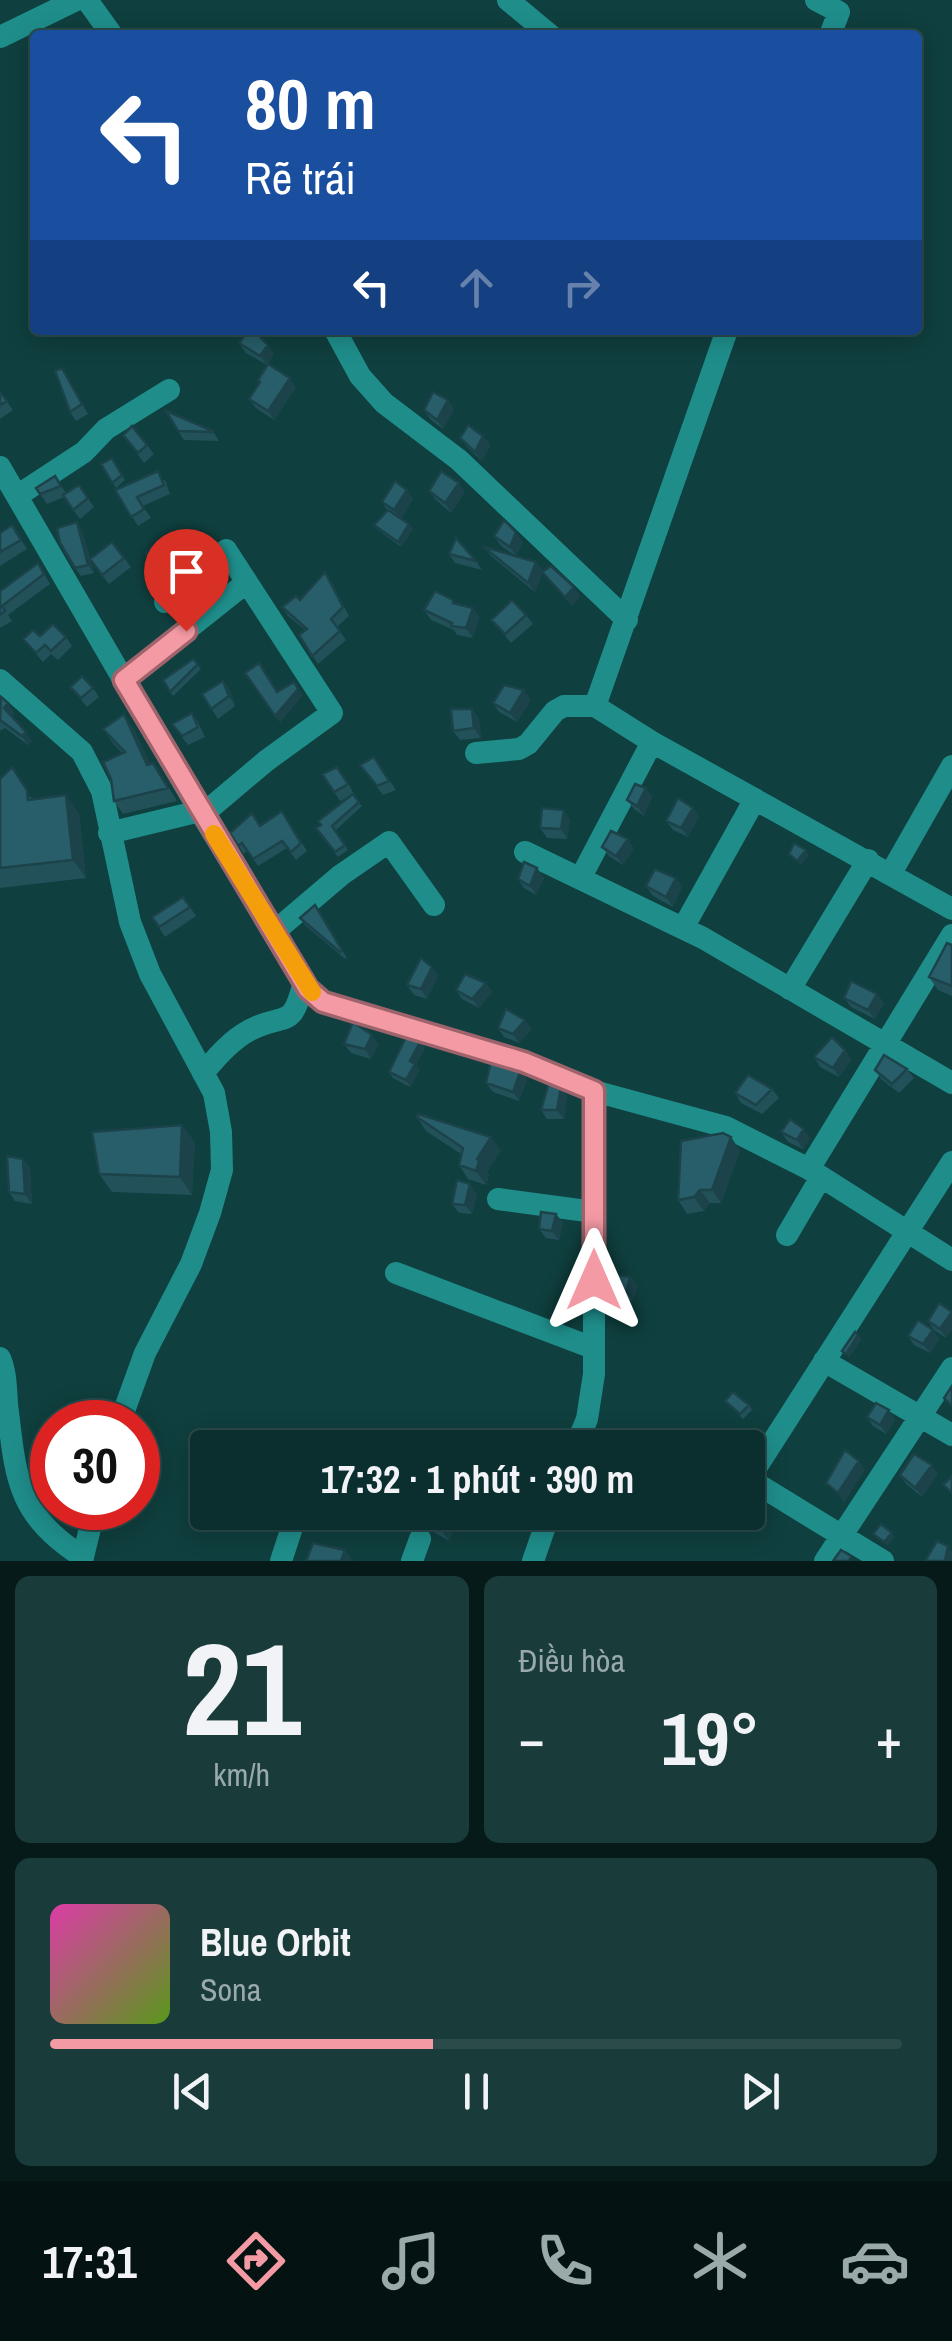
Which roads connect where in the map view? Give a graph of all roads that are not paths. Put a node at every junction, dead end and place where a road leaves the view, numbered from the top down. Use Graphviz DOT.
graph roads {
  1 [pos="76,0"];
  2 [pos="87,0"];
  3 [pos="508,0"];
  4 [pos="816,0"];
  5 [pos="841,6"];
  6 [pos="108,30"];
  7 [pos="544,30"];
  8 [pos="832,30"];
  9 [pos="0,36"];
  10 [pos="338,335"];
  11 [pos="725,335"];
  12 [pos="169,390"];
  13 [pos="0,467"];
  14 [pos="17,496"];
  15 [pos="247,582"];
  16 [pos="166,602"];
  17 [pos="627,620"];
  18 [pos="0,680"];
  19 [pos="124,680"];
  20 [pos="595,706"];
  21 [pos="652,742"];
  22 [pos="476,753"];
  23 [pos="952,766"];
  24 [pos="756,799"];
  25 [pos="201,813"];
  26 [pos="109,833"];
  27 [pos="525,852"];
  28 [pos="868,860"];
  29 [pos="892,874"];
  30 [pos="581,877"];
  31 [pos="434,905"];
  32 [pos="952,909"];
  33 [pos="682,928"];
  34 [pos="274,932"];
  35 [pos="952,935"];
  36 [pos="304,982"];
  37 [pos="790,988"];
  38 [pos="323,1002"];
  39 [pos="293,1014"];
  40 [pos="886,1045"];
  41 [pos="203,1073"];
  42 [pos="952,1083"];
  43 [pos="594,1091"];
  44 [pos="952,1162"];
  45 [pos="815,1173"];
  46 [pos="498,1199"];
  47 [pos="594,1212"];
  48 [pos="908,1232"];
  49 [pos="787,1235"];
  50 [pos="952,1260"];
  51 [pos="396,1273"];
  52 [pos="594,1348"];
  53 [pos="0,1358"];
  54 [pos="824,1361"];
  55 [pos="952,1368"];
  56 [pos="128,1400"];
  57 [pos="920,1416"];
  58 [pos="583,1430"];
  59 [pos="952,1434"];
  60 [pos="25,1496"];
  61 [pos="0,1498"];
  62 [pos="89,1530"];
  63 [pos="291,1530"];
  64 [pos="544,1530"];
  65 [pos="841,1535"];
  66 [pos="82,1559"];
  67 [pos="281,1561"];
  68 [pos="533,1561"];
  69 [pos="825,1561"];
  70 [pos="883,1561"];
  1 -- 9 [label="street"];
  2 -- 6 [label="street"];
  3 -- 7 [label="street"];
  4 -- 5 [label="street"];
  5 -- 8 [label="street"];
  10 -- 17 [label="street"];
  11 -- 17 [label="street"];
  12 -- 14 [label="street"];
  13 -- 14 [label="street"];
  14 -- 19 [label="street"];
  15 -- 16 [label="street"];
  15 -- 19 [label="street"];
  15 -- 25 [label="street"];
  17 -- 20 [label="street"];
  18 -- 26 [label="street"];
  19 -- 25 [label="street"];
  20 -- 21 [label="street"];
  20 -- 22 [label="street"];
  21 -- 24 [label="street"];
  21 -- 30 [label="street"];
  23 -- 29 [label="street"];
  24 -- 28 [label="street"];
  24 -- 33 [label="street"];
  25 -- 26 [label="street"];
  25 -- 34 [label="street"];
  26 -- 41 [label="street"];
  27 -- 30 [label="street"];
  28 -- 29 [label="street"];
  28 -- 37 [label="street"];
  29 -- 32 [label="street"];
  30 -- 33 [label="street"];
  31 -- 34 [label="street"];
  33 -- 37 [label="street"];
  34 -- 36 [label="street"];
  35 -- 40 [label="street"];
  36 -- 38 [label="street"];
  36 -- 39 [label="street"];
  37 -- 40 [label="street"];
  38 -- 39 [label="street"];
  38 -- 43 [label="street"];
  39 -- 41 [label="street"];
  40 -- 42 [label="street"];
  40 -- 45 [label="street"];
  41 -- 56 [label="street"];
  43 -- 45 [label="street"];
  43 -- 47 [label="street"];
  44 -- 48 [label="street"];
  45 -- 48 [label="street"];
  45 -- 49 [label="street"];
  46 -- 47 [label="street"];
  47 -- 52 [label="street"];
  48 -- 50 [label="street"];
  48 -- 54 [label="street"];
  51 -- 52 [label="street"];
  52 -- 58 [label="street"];
  53 -- 60 [label="street"];
  54 -- 57 [label="street"];
  54 -- 65 [label="street"];
  55 -- 57 [label="street"];
  57 -- 59 [label="street"];
  57 -- 65 [label="street"];
  60 -- 61 [label="street"];
  60 -- 66 [label="street"];
  62 -- 66 [label="street"];
  63 -- 67 [label="street"];
  64 -- 68 [label="street"];
  65 -- 69 [label="street"];
  65 -- 70 [label="street"];
}
